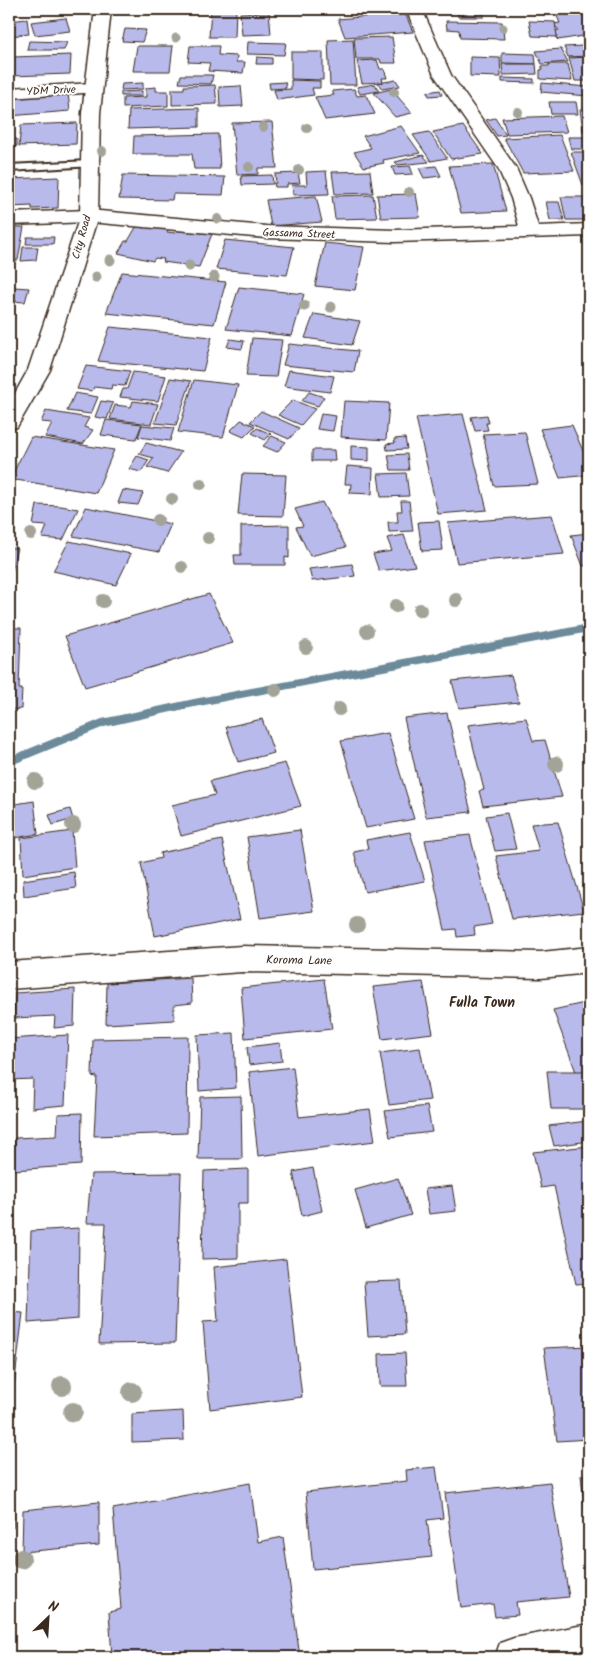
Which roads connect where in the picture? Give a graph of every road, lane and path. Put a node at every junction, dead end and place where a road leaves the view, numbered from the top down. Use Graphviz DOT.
graph roads {
  1 [pos="102,9"];
  2 [pos="414,9"];
  3 [pos="93,88"];
  4 [pos="9,92"];
  5 [pos="89,164"];
  6 [pos="9,168"];
  7 [pos="89,216"];
  8 [pos="9,219"];
  9 [pos="589,230"];
  10 [pos="530,232"];
  11 [pos="9,422"];
  12 [pos="589,960"];
  13 [pos="9,976"];
  14 [pos="589,1643"];
  15 [pos="514,1657"];
  1 -- 3 [label="street, City Road"];
  2 -- 10 [label="street"];
  3 -- 4 [label="street, YDM Drive"];
  3 -- 5 [label="street, City Road"];
  5 -- 6 [label="lane"];
  5 -- 7 [label="street, City Road"];
  7 -- 8 [label="street, Gassama Street"];
  7 -- 10 [label="street, Gassama Street"];
  7 -- 11 [label="street, City Road"];
  9 -- 10 [label="street, Gassama Street"];
  12 -- 13 [label="street, Koroma Lane"];
  14 -- 15 [label="street"];
}
